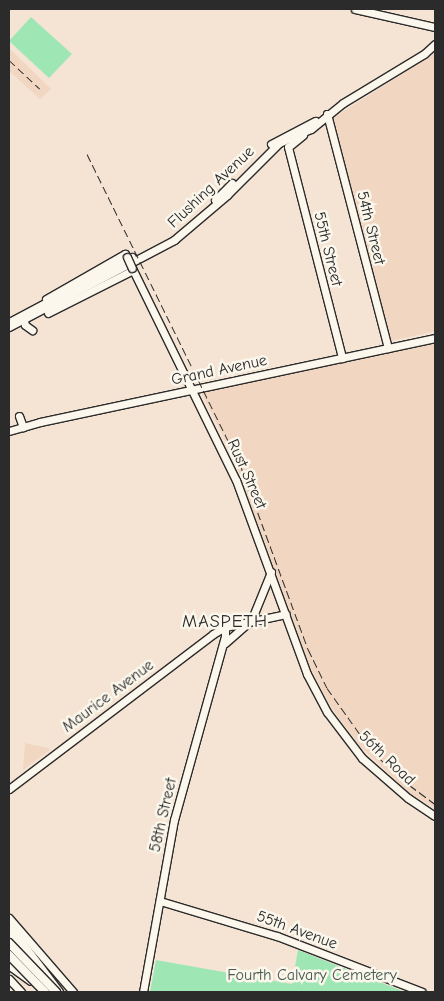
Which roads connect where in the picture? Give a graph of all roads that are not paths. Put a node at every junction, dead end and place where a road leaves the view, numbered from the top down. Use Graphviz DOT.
graph roads {
  1 [pos="355,9"];
  2 [pos="435,27"];
  3 [pos="435,44"];
  4 [pos="324,116"];
  5 [pos="311,129"];
  6 [pos="133,269"];
  7 [pos="36,307"];
  8 [pos="34,316"];
  9 [pos="23,318"];
  10 [pos="9,322"];
  11 [pos="9,327"];
  12 [pos="32,330"];
  13 [pos="435,338"];
  14 [pos="388,348"];
  15 [pos="342,358"];
  16 [pos="193,390"];
  17 [pos="19,416"];
  18 [pos="23,427"];
  19 [pos="9,432"];
  20 [pos="267,561"];
  21 [pos="271,572"];
  22 [pos="263,593"];
  23 [pos="286,614"];
  24 [pos="251,621"];
  25 [pos="225,627"];
  26 [pos="221,647"];
  27 [pos="327,712"];
  28 [pos="9,789"];
  29 [pos="435,816"];
  30 [pos="160,901"];
  31 [pos="9,918"];
  32 [pos="9,926"];
  33 [pos="9,934"];
  34 [pos="9,943"];
  35 [pos="9,955"];
  36 [pos="9,960"];
  37 [pos="9,964"];
  38 [pos="9,979"];
  39 [pos="36,985"];
  40 [pos="20,992"];
  41 [pos="46,992"];
  42 [pos="56,992"];
  43 [pos="73,992"];
  44 [pos="143,992"];
  45 [pos="422,992"];
  1 -- 2 [label="main road"];
  3 -- 4 [label="main road, Flushing Avenue"];
  4 -- 5 [label="main road, Flushing Avenue"];
  4 -- 7 [label="main road, Flushing Avenue"];
  4 -- 14 [label="main road, 54th Street"];
  5 -- 8 [label="main road, Flushing Avenue"];
  5 -- 15 [label="main road, 55th Street"];
  6 -- 7 [label="main road, Rust Street, bridge"];
  6 -- 8 [label="main road"];
  6 -- 16 [label="main road, Rust Street"];
  7 -- 9 [label="main road, Flushing Avenue"];
  8 -- 9 [label="main road, Flushing Avenue"];
  9 -- 10 [label="main road, Flushing Avenue"];
  9 -- 11 [label="main road, Flushing Avenue"];
  9 -- 12 [label="main road"];
  13 -- 14 [label="main road, Grand Avenue"];
  14 -- 15 [label="main road, Grand Avenue"];
  15 -- 16 [label="main road, Grand Avenue"];
  16 -- 18 [label="main road, Grand Avenue"];
  16 -- 20 [label="main road, Rust Street"];
  17 -- 18 [label="main road"];
  18 -- 19 [label="main road, Grand Avenue"];
  20 -- 21 [label="main road, Rust Street"];
  20 -- 22 [label="main road"];
  21 -- 22 [label="main road"];
  21 -- 23 [label="main road, Rust Street"];
  22 -- 24 [label="main road"];
  23 -- 24 [label="main road"];
  23 -- 27 [label="main road, Rust Street"];
  24 -- 25 [label="main road"];
  24 -- 26 [label="main road"];
  25 -- 26 [label="main road, 58th Street"];
  25 -- 28 [label="main road, Maurice Avenue"];
  26 -- 30 [label="main road, 58th Street"];
  27 -- 29 [label="main road, 56th Road"];
  30 -- 44 [label="main road, 58th Street"];
  30 -- 45 [label="main road, 55th Avenue"];
  31 -- 43 [label="main road"];
  32 -- 42 [label="highway"];
  33 -- 42 [label="highway"];
  34 -- 42 [label="highway, bridge"];
  35 -- 41 [label="highway, bridge"];
  36 -- 39 [label="highway"];
  37 -- 39 [label="highway"];
  38 -- 40 [label="main road"];
  39 -- 41 [label="highway"];
}
